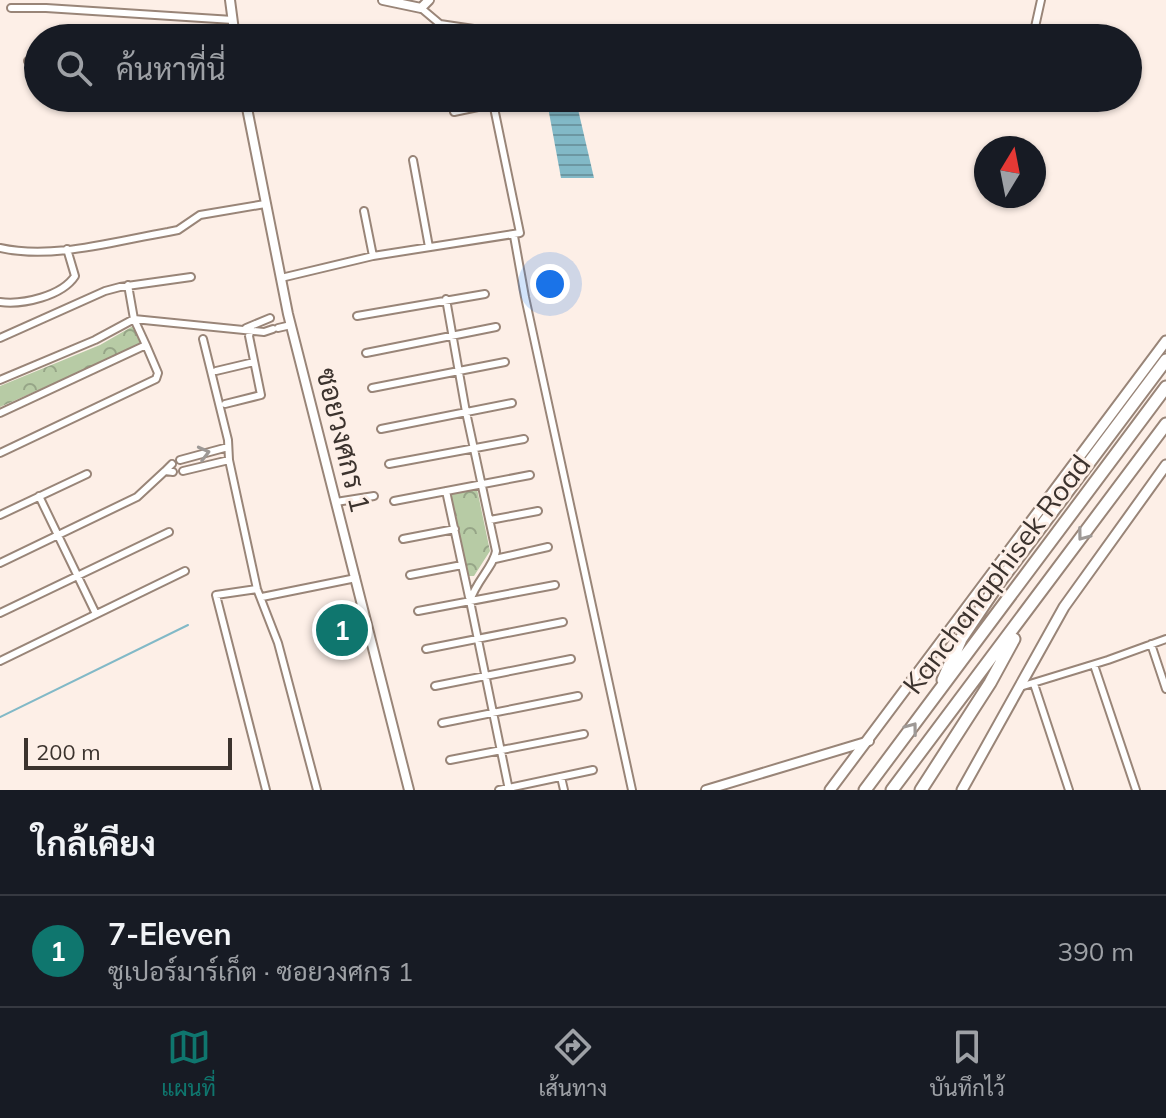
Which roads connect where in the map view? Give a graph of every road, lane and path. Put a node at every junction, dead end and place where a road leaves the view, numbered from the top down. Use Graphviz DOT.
graph roads {
  1 [pos="230,0"];
  2 [pos="383,0"];
  3 [pos="429,0"];
  4 [pos="1041,0"];
  5 [pos="26,4"];
  6 [pos="11,8"];
  7 [pos="421,8"];
  8 [pos="233,20"];
  9 [pos="233,24"];
  10 [pos="440,24"];
  11 [pos="1036,24"];
  12 [pos="248,112"];
  13 [pos="496,112"];
  14 [pos="413,160"];
  15 [pos="265,204"];
  16 [pos="364,211"];
  17 [pos="514,236"];
  18 [pos="429,247"];
  19 [pos="0,248"];
  20 [pos="67,249"];
  21 [pos="373,256"];
  22 [pos="191,277"];
  23 [pos="281,278"];
  24 [pos="128,285"];
  25 [pos="485,294"];
  26 [pos="446,299"];
  27 [pos="0,302"];
  28 [pos="288,314"];
  29 [pos="357,316"];
  30 [pos="134,319"];
  31 [pos="291,325"];
  32 [pos="496,327"];
  33 [pos="249,329"];
  34 [pos="454,334"];
  35 [pos="0,338"];
  36 [pos="203,339"];
  37 [pos="1166,341"];
  38 [pos="146,345"];
  39 [pos="366,353"];
  40 [pos="1166,360"];
  41 [pos="254,362"];
  42 [pos="505,362"];
  43 [pos="460,370"];
  44 [pos="216,371"];
  45 [pos="0,380"];
  46 [pos="372,388"];
  47 [pos="1164,390"];
  48 [pos="512,403"];
  49 [pos="225,404"];
  50 [pos="466,412"];
  51 [pos="0,413"];
  52 [pos="1166,424"];
  53 [pos="381,429"];
  54 [pos="524,439"];
  55 [pos="1107,439"];
  56 [pos="228,447"];
  57 [pos="474,448"];
  58 [pos="0,453"];
  59 [pos="180,460"];
  60 [pos="229,460"];
  61 [pos="172,464"];
  62 [pos="389,464"];
  63 [pos="1166,465"];
  64 [pos="183,471"];
  65 [pos="87,474"];
  66 [pos="530,475"];
  67 [pos="482,484"];
  68 [pos="446,491"];
  69 [pos="39,496"];
  70 [pos="374,496"];
  71 [pos="394,501"];
  72 [pos="336,502"];
  73 [pos="538,511"];
  74 [pos="0,515"];
  75 [pos="490,520"];
  76 [pos="455,529"];
  77 [pos="169,532"];
  78 [pos="58,536"];
  79 [pos="403,539"];
  80 [pos="548,547"];
  81 [pos="495,559"];
  82 [pos="0,563"];
  83 [pos="462,565"];
  84 [pos="185,571"];
  85 [pos="410,575"];
  86 [pos="79,576"];
  87 [pos="357,577"];
  88 [pos="555,585"];
  89 [pos="257,589"];
  90 [pos="262,597"];
  91 [pos="470,601"];
  92 [pos="1031,606"];
  93 [pos="418,611"];
  94 [pos="0,613"];
  95 [pos="96,614"];
  96 [pos="563,622"];
  97 [pos="479,639"];
  98 [pos="1166,639"];
  99 [pos="1151,644"];
  100 [pos="426,649"];
  101 [pos="571,659"];
  102 [pos="0,661"];
  103 [pos="1094,665"];
  104 [pos="485,676"];
  105 [pos="1034,684"];
  106 [pos="435,686"];
  107 [pos="1020,687"];
  108 [pos="940,689"];
  109 [pos="1166,689"];
  110 [pos="578,696"];
  111 [pos="493,712"];
  112 [pos="442,723"];
  113 [pos="584,734"];
  114 [pos="869,741"];
  115 [pos="501,750"];
  116 [pos="450,760"];
  117 [pos="593,770"];
  118 [pos="561,777"];
  119 [pos="720,788"];
  120 [pos="509,789"];
  121 [pos="266,790"];
  122 [pos="317,790"];
  123 [pos="409,790"];
  124 [pos="499,790"];
  125 [pos="564,790"];
  126 [pos="632,790"];
  127 [pos="706,790"];
  128 [pos="830,790"];
  129 [pos="865,790"];
  130 [pos="892,790"];
  131 [pos="921,790"];
  132 [pos="962,790"];
  133 [pos="1069,790"];
  134 [pos="1136,790"];
  1 -- 8 [label="street"];
  2 -- 7 [label="street"];
  3 -- 7 [label="street"];
  4 -- 11 [label="street"];
  5 -- 6 [label="street"];
  5 -- 8 [label="street"];
  7 -- 10 [label="street"];
  8 -- 9 [label="street"];
  12 -- 15 [label="street, ซอยวงศกร 1"];
  13 -- 17 [label="street"];
  14 -- 18 [label="street"];
  15 -- 20 [label="street"];
  15 -- 23 [label="street, ซอยวงศกร 1"];
  16 -- 21 [label="street"];
  17 -- 18 [label="street"];
  17 -- 126 [label="street"];
  18 -- 21 [label="street"];
  19 -- 20 [label="street"];
  20 -- 27 [label="street"];
  21 -- 23 [label="street"];
  22 -- 24 [label="street"];
  23 -- 28 [label="street, ซอยวงศกร 1"];
  24 -- 30 [label="street"];
  24 -- 35 [label="street"];
  25 -- 26 [label="street"];
  26 -- 29 [label="street"];
  26 -- 34 [label="street"];
  28 -- 31 [label="street, ซอยวงศกร 1"];
  28 -- 33 [label="street"];
  30 -- 33 [label="street"];
  30 -- 38 [label="street"];
  30 -- 45 [label="street"];
  31 -- 33 [label="street"];
  31 -- 72 [label="street, ซอยวงศกร 1"];
  32 -- 34 [label="street"];
  33 -- 41 [label="street"];
  34 -- 39 [label="street"];
  34 -- 43 [label="street"];
  36 -- 56 [label="street"];
  37 -- 114 [label="main road"];
  38 -- 51 [label="street"];
  38 -- 58 [label="street"];
  40 -- 55 [label="highway"];
  41 -- 44 [label="street"];
  41 -- 49 [label="street"];
  42 -- 43 [label="street"];
  43 -- 46 [label="street"];
  43 -- 50 [label="street"];
  47 -- 55 [label="highway"];
  47 -- 108 [label="highway, Kanchanaphisek Road"];
  48 -- 50 [label="street"];
  50 -- 53 [label="street"];
  50 -- 57 [label="street"];
  52 -- 92 [label="highway, Kanchanaphisek Road, one-way"];
  54 -- 57 [label="street"];
  55 -- 108 [label="highway"];
  59 -- 56 [label="street, one-way"];
  56 -- 60 [label="street"];
  57 -- 62 [label="street"];
  57 -- 67 [label="street"];
  60 -- 64 [label="street"];
  60 -- 89 [label="street"];
  61 -- 78 [label="street"];
  63 -- 107 [label="main road"];
  65 -- 69 [label="street"];
  66 -- 67 [label="street"];
  67 -- 68 [label="street"];
  67 -- 75 [label="street"];
  68 -- 71 [label="street"];
  68 -- 76 [label="street"];
  69 -- 74 [label="street"];
  69 -- 78 [label="street"];
  70 -- 72 [label="street"];
  72 -- 87 [label="street, ซอยวงศกร 1"];
  73 -- 75 [label="street"];
  75 -- 81 [label="street"];
  76 -- 79 [label="street"];
  76 -- 83 [label="street"];
  77 -- 86 [label="street"];
  78 -- 82 [label="street"];
  78 -- 86 [label="street"];
  80 -- 81 [label="street"];
  81 -- 91 [label="street"];
  83 -- 85 [label="street"];
  83 -- 91 [label="street"];
  84 -- 95 [label="street"];
  86 -- 94 [label="street"];
  86 -- 95 [label="street"];
  87 -- 90 [label="street"];
  87 -- 123 [label="street, ซอยวงศกร 1"];
  88 -- 91 [label="street"];
  89 -- 90 [label="street"];
  89 -- 121 [label="street"];
  90 -- 122 [label="street"];
  91 -- 93 [label="street"];
  91 -- 97 [label="street"];
  92 -- 130 [label="highway, Kanchanaphisek Road"];
  92 -- 131 [label="highway"];
  95 -- 102 [label="street"];
  96 -- 97 [label="street"];
  97 -- 100 [label="street"];
  97 -- 104 [label="street"];
  98 -- 99 [label="street"];
  99 -- 103 [label="street"];
  99 -- 109 [label="street"];
  101 -- 104 [label="street"];
  103 -- 105 [label="street"];
  103 -- 134 [label="street"];
  104 -- 106 [label="street"];
  104 -- 111 [label="street"];
  105 -- 107 [label="street"];
  105 -- 133 [label="street"];
  107 -- 132 [label="main road"];
  129 -- 108 [label="highway, Kanchanaphisek Road, one-way"];
  110 -- 111 [label="street"];
  111 -- 112 [label="street"];
  111 -- 115 [label="street"];
  113 -- 115 [label="street"];
  114 -- 119 [label="street"];
  114 -- 128 [label="main road"];
  115 -- 116 [label="street"];
  115 -- 120 [label="street"];
  117 -- 118 [label="street"];
  118 -- 120 [label="street"];
  118 -- 125 [label="street"];
  119 -- 127 [label="street"];
  120 -- 124 [label="street"];
}
